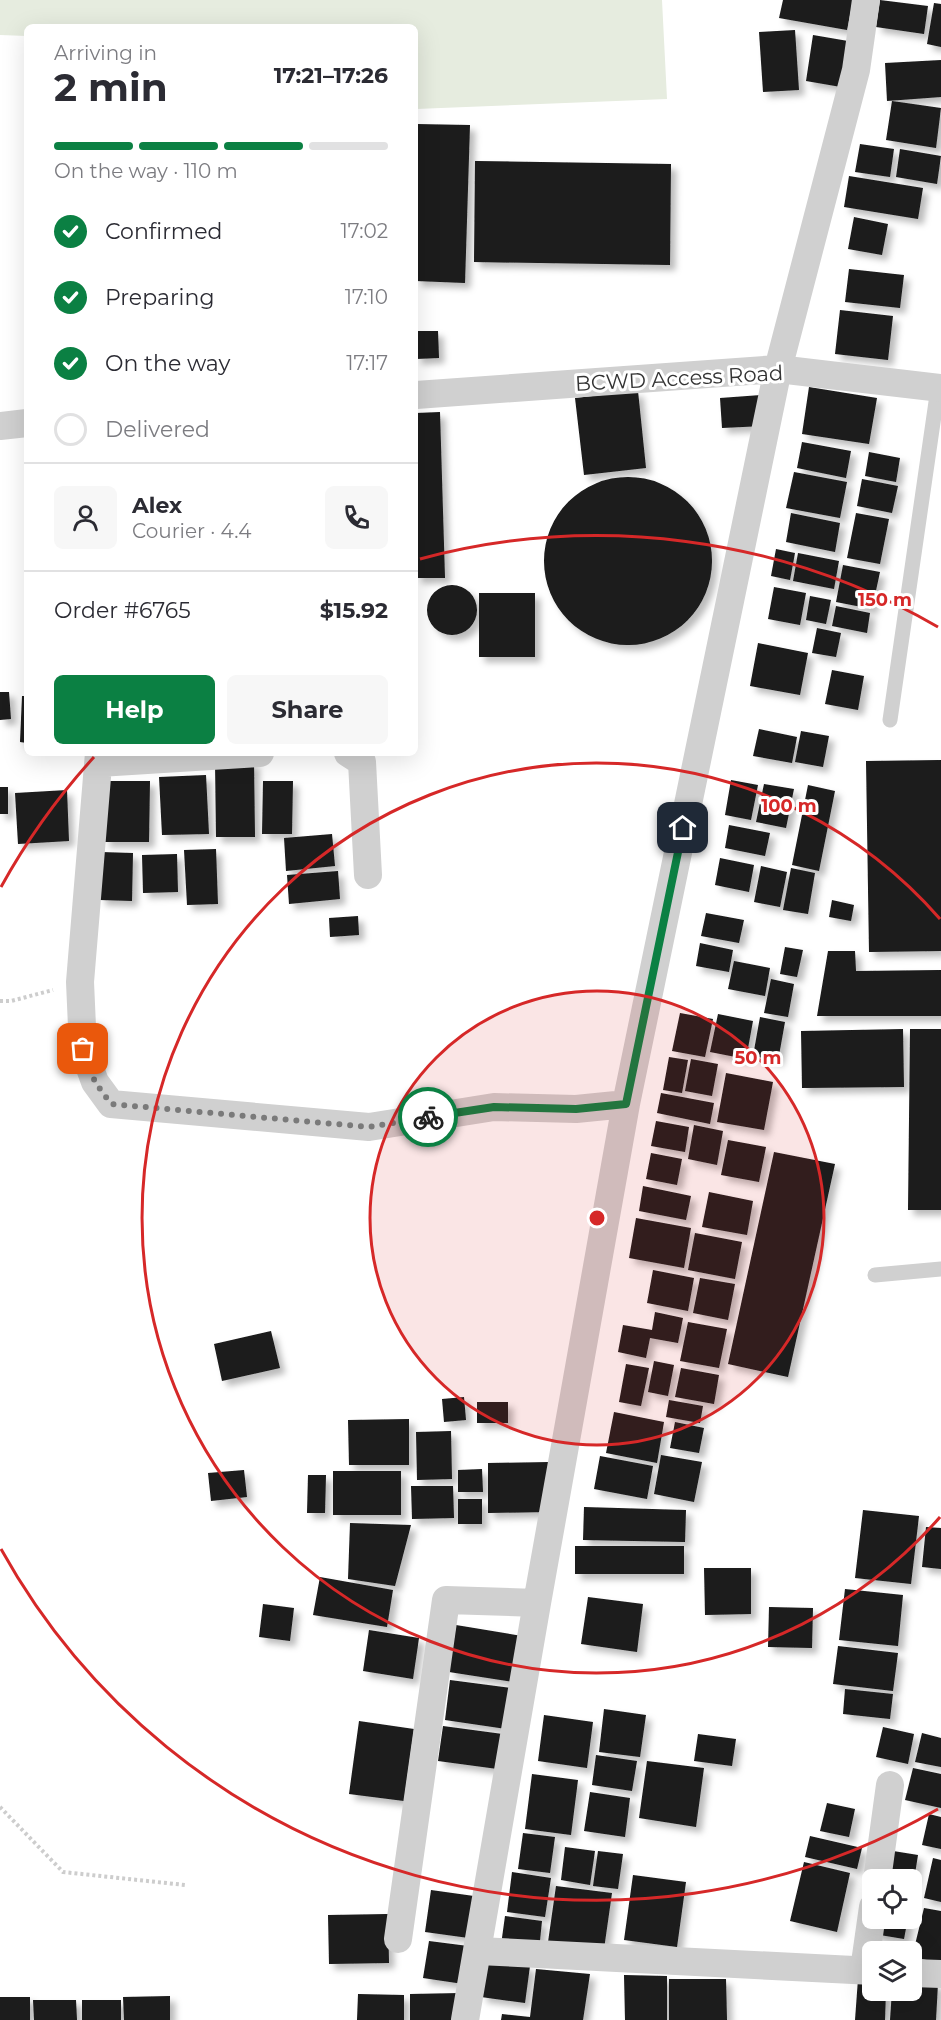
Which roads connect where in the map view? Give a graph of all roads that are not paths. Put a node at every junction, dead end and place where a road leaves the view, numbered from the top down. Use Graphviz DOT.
graph roads {
  1 [pos="866,0"];
  2 [pos="777,369"];
  3 [pos="939,388"];
  4 [pos="418,395"];
  5 [pos="24,423"];
  6 [pos="0,426"];
  7 [pos="890,720"];
  8 [pos="163,756"];
  9 [pos="353,756"];
  10 [pos="99,758"];
  11 [pos="368,875"];
  12 [pos="626,1104"];
  13 [pos="941,1269"];
  14 [pos="875,1275"];
  15 [pos="537,1603"];
  16 [pos="890,1785"];
  17 [pos="879,1869"];
  18 [pos="398,1939"];
  19 [pos="478,1951"];
  20 [pos="862,1971"];
  21 [pos="922,1973"];
  22 [pos="941,1974"];
  23 [pos="465,2020"];
  1 -- 2 [label="street"];
  2 -- 3 [label="street, BCWD Access Road"];
  2 -- 4 [label="street, BCWD Access Road"];
  2 -- 12 [label="street"];
  3 -- 7 [label="lane"];
  5 -- 6 [label="street"];
  8 -- 10 [label="street"];
  9 -- 11 [label="street"];
  10 -- 12 [label="street"];
  12 -- 15 [label="street"];
  13 -- 14 [label="lane"];
  15 -- 18 [label="street"];
  15 -- 19 [label="street"];
  16 -- 17 [label="street"];
  19 -- 20 [label="street"];
  19 -- 23 [label="street"];
  21 -- 22 [label="street"];
}
